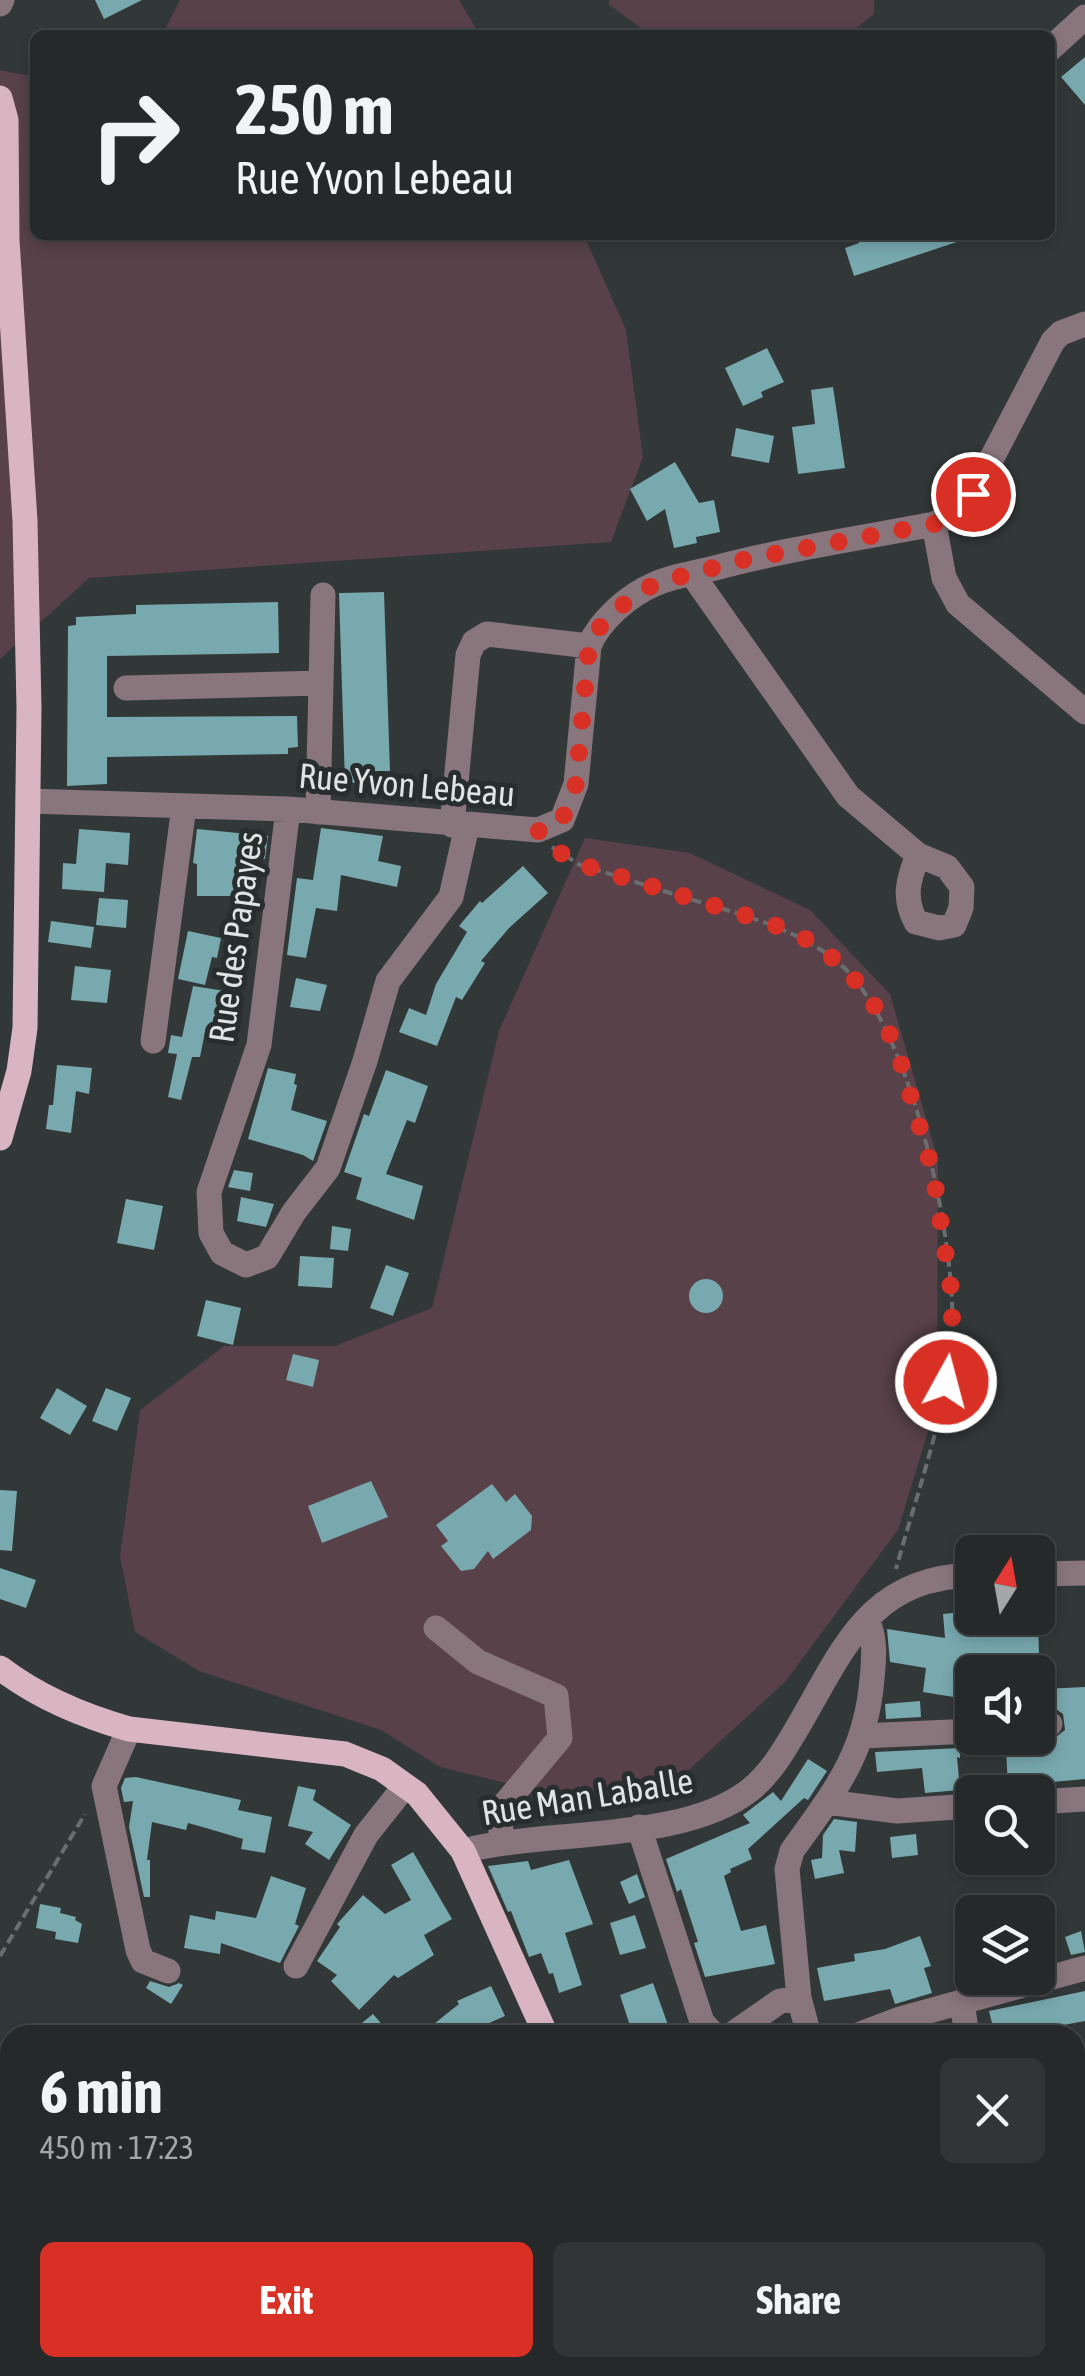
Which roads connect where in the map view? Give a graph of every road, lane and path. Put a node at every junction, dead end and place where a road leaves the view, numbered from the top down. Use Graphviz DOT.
graph roads {
  1 [pos="1085,17"];
  2 [pos="1055,44"];
  3 [pos="0,98"];
  4 [pos="1085,324"];
  5 [pos="934,524"];
  6 [pos="692,574"];
  7 [pos="323,595"];
  8 [pos="589,646"];
  9 [pos="321,683"];
  10 [pos="126,688"];
  11 [pos="1085,712"];
  12 [pos="28,801"];
  13 [pos="184,806"];
  14 [pos="288,809"];
  15 [pos="318,812"];
  16 [pos="460,825"];
  17 [pos="538,830"];
  18 [pos="918,855"];
  19 [pos="152,1042"];
  20 [pos="1,1133"];
  21 [pos="1085,1573"];
  22 [pos="1055,1574"];
  23 [pos="955,1578"];
  24 [pos="888,1598"];
  25 [pos="866,1619"];
  26 [pos="436,1628"];
  27 [pos="0,1668"];
  28 [pos="129,1729"];
  29 [pos="955,1732"];
  30 [pos="862,1736"];
  31 [pos="104,1786"];
  32 [pos="405,1786"];
  33 [pos="1085,1799"];
  34 [pos="1055,1801"];
  35 [pos="827,1802"];
  36 [pos="955,1807"];
  37 [pos="639,1827"];
  38 [pos="502,1841"];
  39 [pos="463,1851"];
  40 [pos="0,1956"];
  41 [pos="296,1966"];
  42 [pos="1085,1968"];
  43 [pos="168,1971"];
  44 [pos="799,1998"];
  45 [pos="962,2003"];
  46 [pos="541,2025"];
  47 [pos="705,2025"];
  48 [pos="745,2025"];
  49 [pos="806,2025"];
  50 [pos="884,2025"];
  51 [pos="965,2025"];
  1 -- 2 [label="street"];
  3 -- 12 [label="main road"];
  4 -- 5 [label="street"];
  5 -- 6 [label="street"];
  5 -- 11 [label="street"];
  6 -- 8 [label="street"];
  6 -- 18 [label="street"];
  7 -- 9 [label="street"];
  8 -- 16 [label="street"];
  8 -- 17 [label="street, Rue Yvon Lebeau"];
  9 -- 10 [label="street"];
  9 -- 15 [label="street"];
  12 -- 13 [label="street, Rue Yvon Lebeau"];
  12 -- 20 [label="main road"];
  13 -- 14 [label="street, Rue Yvon Lebeau"];
  13 -- 19 [label="street"];
  14 -- 15 [label="street, Rue Yvon Lebeau"];
  14 -- 16 [label="street, Rue des Papayes"];
  15 -- 16 [label="street, Rue Yvon Lebeau"];
  16 -- 17 [label="street, Rue Yvon Lebeau"];
  17 -- 24 [label="path"];
  21 -- 22 [label="street"];
  23 -- 24 [label="street, Rue Man Laballe"];
  24 -- 25 [label="street, Rue Man Laballe"];
  25 -- 30 [label="street"];
  25 -- 37 [label="street, Rue Man Laballe"];
  26 -- 38 [label="street"];
  27 -- 28 [label="main road"];
  28 -- 31 [label="street"];
  28 -- 32 [label="main road"];
  29 -- 30 [label="street"];
  30 -- 35 [label="street"];
  31 -- 40 [label="path"];
  31 -- 43 [label="street"];
  32 -- 39 [label="main road"];
  32 -- 41 [label="street"];
  33 -- 34 [label="street"];
  35 -- 36 [label="street"];
  35 -- 44 [label="street"];
  37 -- 38 [label="street, Rue Man Laballe"];
  37 -- 47 [label="street"];
  38 -- 39 [label="street, Rue Man Laballe"];
  39 -- 46 [label="main road"];
  42 -- 45 [label="street"];
  44 -- 48 [label="street"];
  44 -- 49 [label="street"];
  45 -- 50 [label="street"];
  45 -- 51 [label="street"];
}
